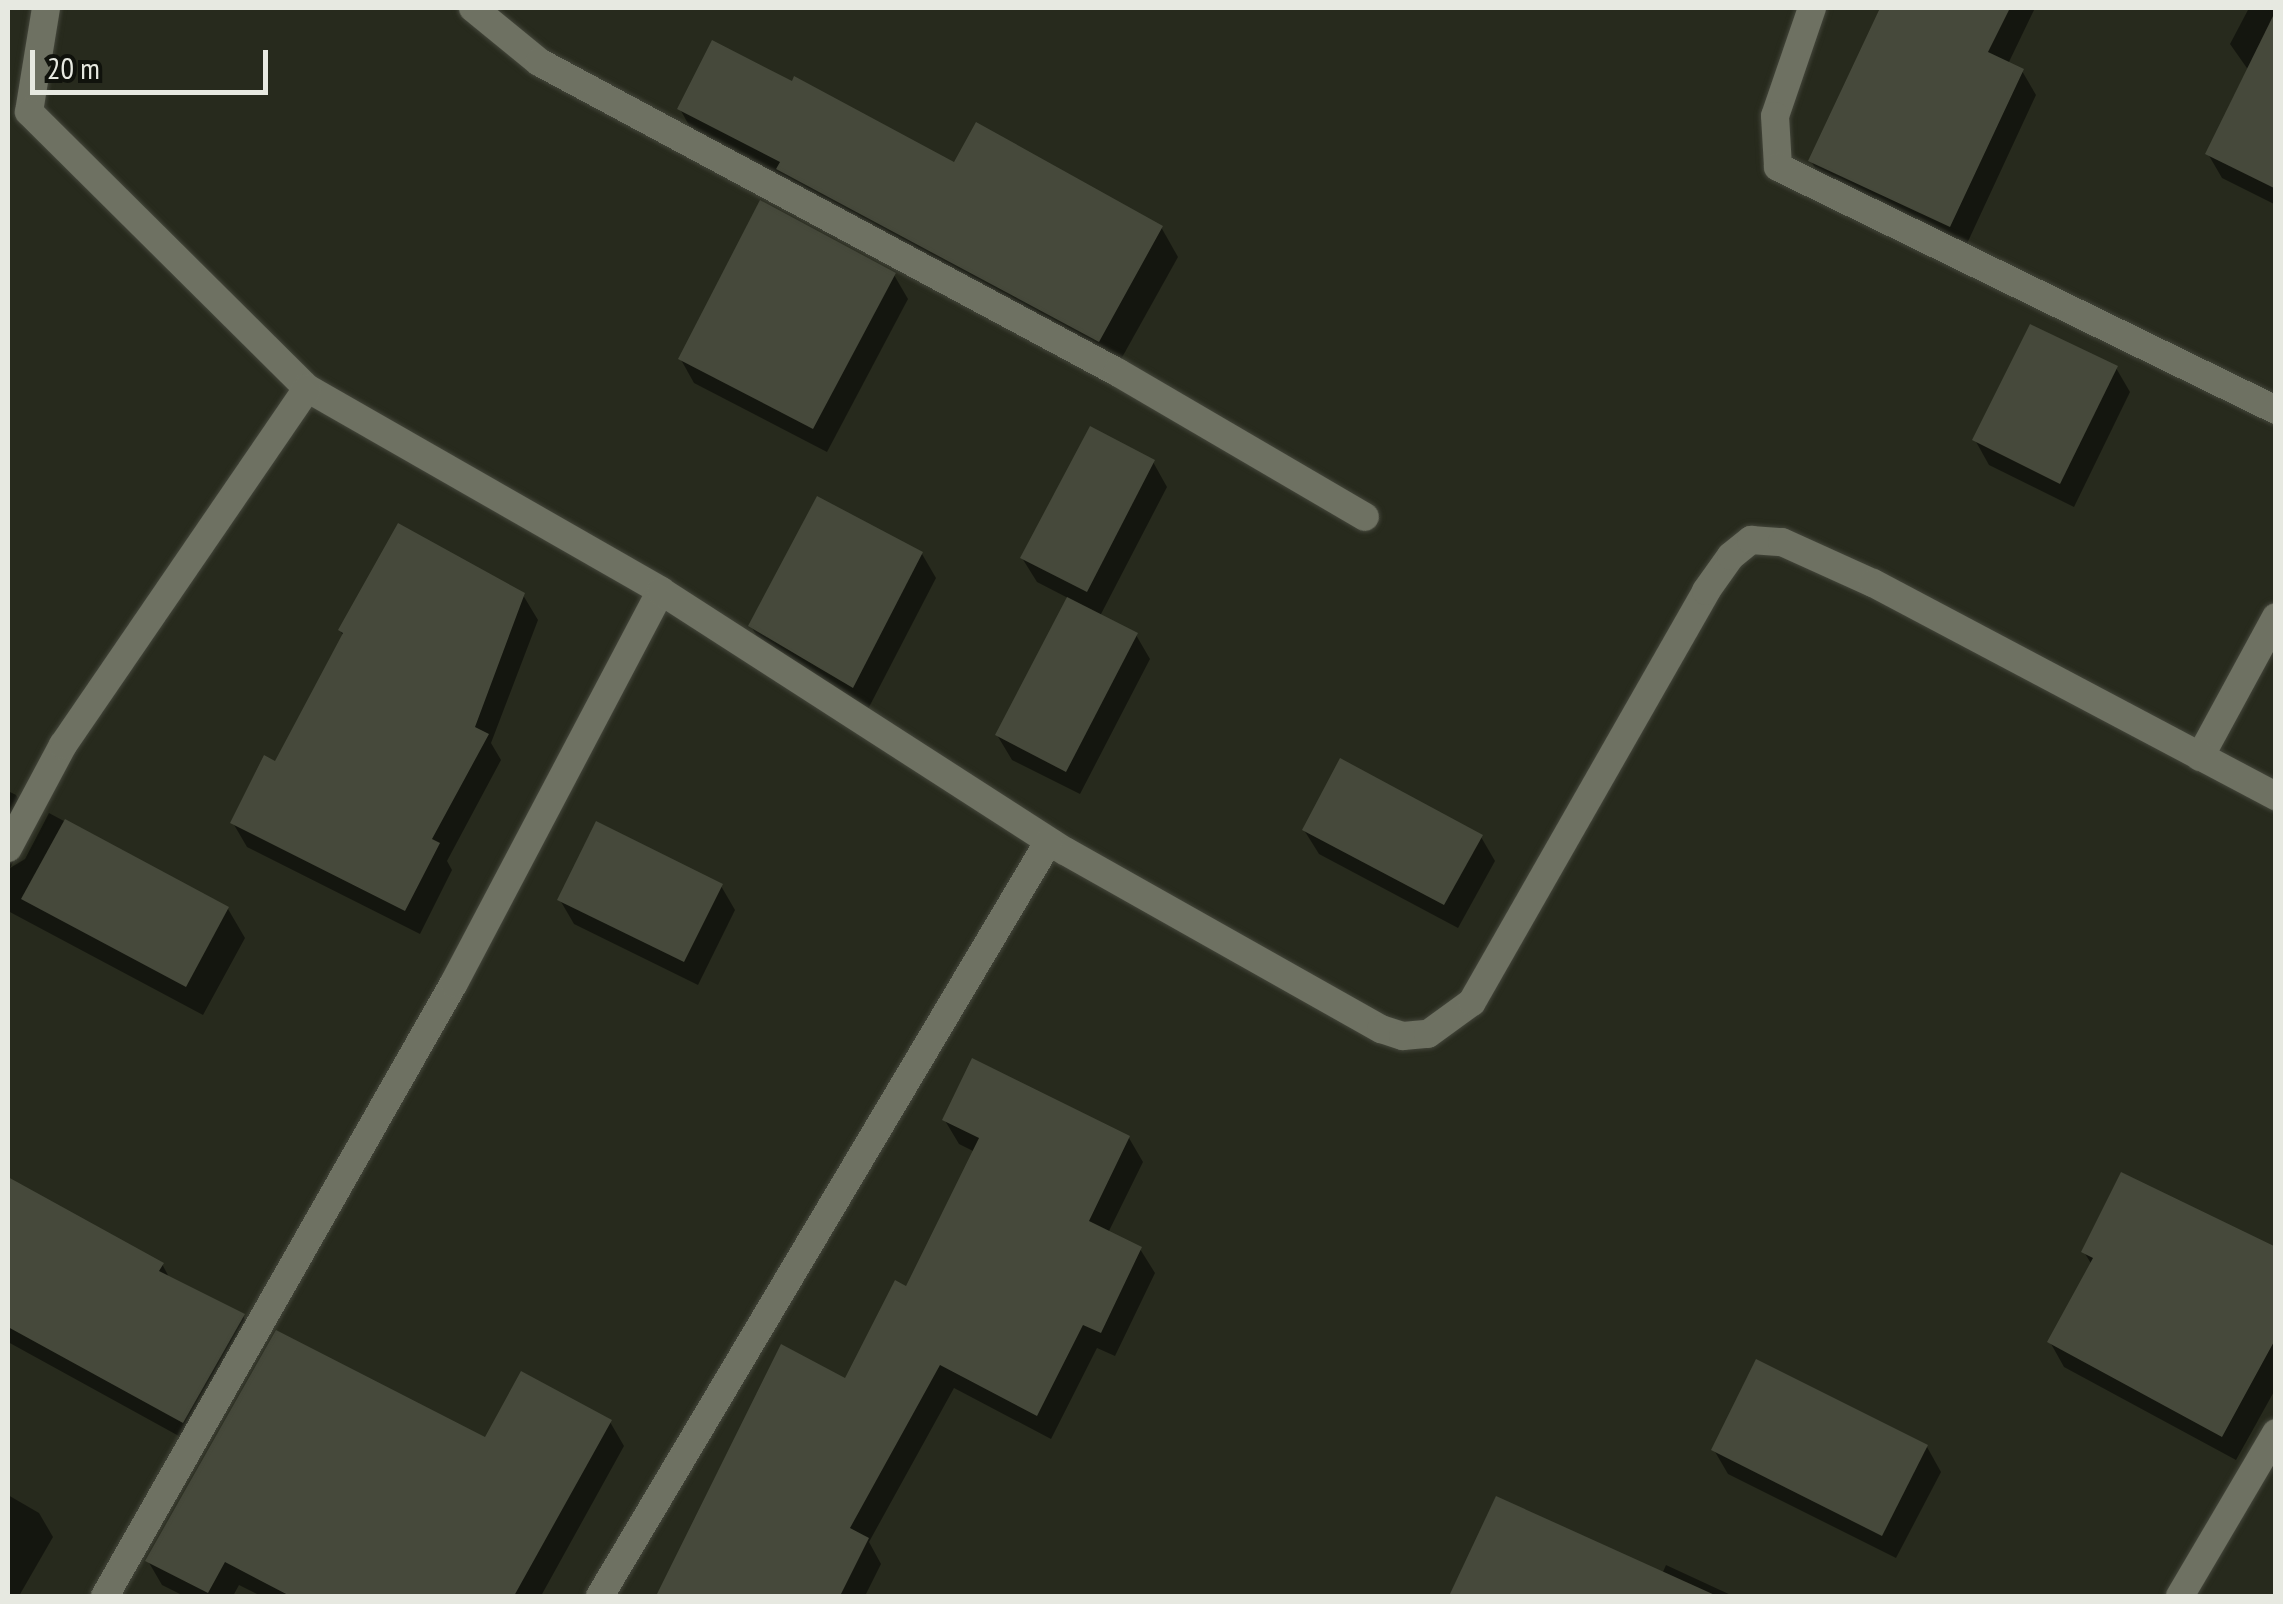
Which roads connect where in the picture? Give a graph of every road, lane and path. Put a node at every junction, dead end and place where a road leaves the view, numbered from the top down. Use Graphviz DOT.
graph roads {
  1 [pos="46,8"];
  2 [pos="474,8"];
  3 [pos="1812,8"];
  4 [pos="307,388"];
  5 [pos="2276,410"];
  6 [pos="1366,518"];
  7 [pos="661,590"];
  8 [pos="2276,616"];
  9 [pos="2200,757"];
  10 [pos="2276,796"];
  11 [pos="1050,841"];
  12 [pos="8,848"];
  13 [pos="2276,1433"];
  14 [pos="105,1596"];
  15 [pos="600,1596"];
  16 [pos="2180,1596"];
  1 -- 4 [label="street"];
  2 -- 6 [label="street"];
  3 -- 5 [label="street"];
  4 -- 7 [label="street"];
  4 -- 12 [label="street"];
  7 -- 11 [label="street"];
  7 -- 14 [label="street"];
  8 -- 9 [label="street"];
  9 -- 10 [label="street"];
  9 -- 11 [label="street"];
  11 -- 15 [label="street"];
  13 -- 16 [label="street"];
}
